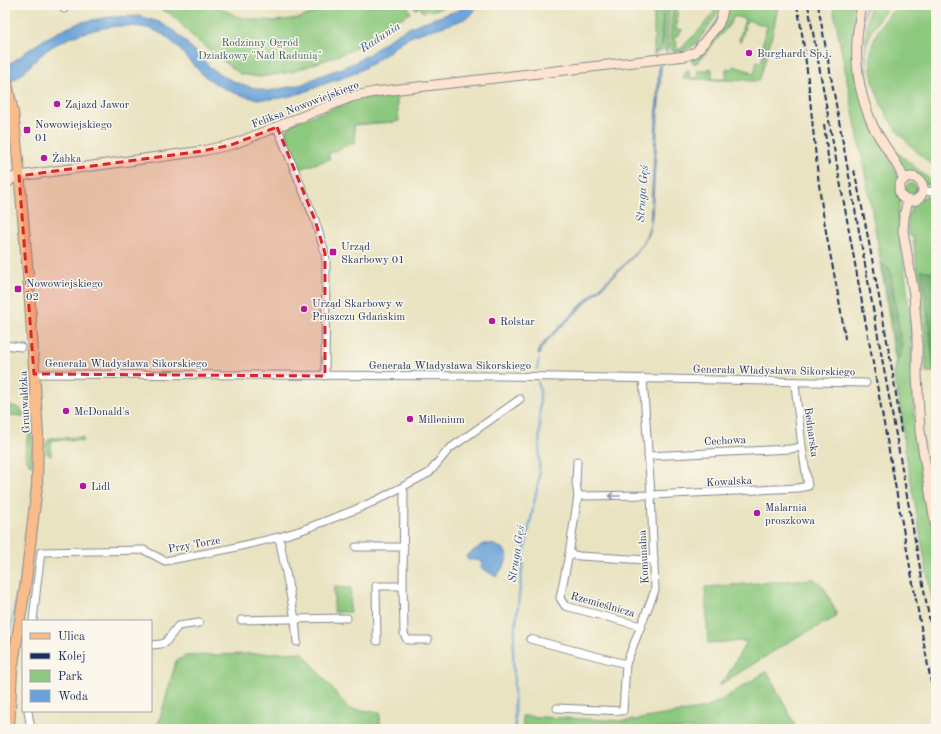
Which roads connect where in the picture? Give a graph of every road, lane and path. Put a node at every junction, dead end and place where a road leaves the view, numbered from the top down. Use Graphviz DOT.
graph roads {
  1 [pos="724,5"];
  2 [pos="862,5"];
  3 [pos="5,73"];
  4 [pos="277,127"];
  5 [pos="19,176"];
  6 [pos="904,179"];
  7 [pos="5,185"];
  8 [pos="923,190"];
  9 [pos="936,193"];
  10 [pos="908,200"];
  11 [pos="5,346"];
  12 [pos="21,347"];
  13 [pos="34,374"];
  14 [pos="325,376"];
  15 [pos="643,378"];
  16 [pos="795,382"];
  17 [pos="866,383"];
  18 [pos="520,399"];
  19 [pos="802,447"];
  20 [pos="648,456"];
  21 [pos="577,461"];
  22 [pos="808,486"];
  23 [pos="402,488"];
  24 [pos="578,496"];
  25 [pos="651,496"];
  26 [pos="936,528"];
  27 [pos="279,537"];
  28 [pos="356,547"];
  29 [pos="404,547"];
  30 [pos="569,554"];
  31 [pos="654,559"];
  32 [pos="403,586"];
  33 [pos="347,618"];
  34 [pos="296,619"];
  35 [pos="33,620"];
  36 [pos="242,620"];
  37 [pos="199,622"];
  38 [pos="641,626"];
  39 [pos="530,639"];
  40 [pos="428,640"];
  41 [pos="377,641"];
  42 [pos="297,642"];
  43 [pos="152,645"];
  44 [pos="626,664"];
  45 [pos="557,708"];
  46 [pos="28,712"];
  47 [pos="9,729"];
  48 [pos="31,729"];
  1 -- 4 [label="street, Feliksa Nowowiejskiego"];
  2 -- 6 [label="street"];
  3 -- 5 [label="main road, Grunwaldzka"];
  4 -- 5 [label="street, Feliksa Nowowiejskiego"];
  4 -- 14 [label="street"];
  5 -- 7 [label="street"];
  5 -- 13 [label="main road, Grunwaldzka"];
  6 -- 8 [label="street"];
  6 -- 10 [label="street"];
  8 -- 9 [label="street"];
  8 -- 10 [label="street"];
  10 -- 26 [label="street"];
  11 -- 12 [label="street"];
  13 -- 14 [label="street, Generała Władysława Sikorskiego"];
  13 -- 47 [label="main road, Grunwaldzka"];
  14 -- 15 [label="street, Generała Władysława Sikorskiego"];
  15 -- 16 [label="street, Generała Władysława Sikorskiego"];
  15 -- 20 [label="street, Komunalna"];
  16 -- 17 [label="street, Generała Władysława Sikorskiego"];
  16 -- 19 [label="street, Bednarska"];
  18 -- 23 [label="street, Przy Torze"];
  19 -- 20 [label="street, Cechowa"];
  19 -- 22 [label="street, Bednarska"];
  20 -- 25 [label="street, Komunalna"];
  21 -- 24 [label="street, Rzemieślnicza"];
  22 -- 25 [label="street, Kowalska"];
  23 -- 27 [label="street, Przy Torze"];
  23 -- 29 [label="street"];
  25 -- 24 [label="street, one-way"];
  24 -- 30 [label="street, Rzemieślnicza"];
  25 -- 31 [label="street, Komunalna"];
  27 -- 34 [label="street"];
  27 -- 35 [label="street, Przy Torze"];
  28 -- 29 [label="street"];
  29 -- 32 [label="street"];
  30 -- 31 [label="street"];
  30 -- 38 [label="street, Rzemieślnicza"];
  31 -- 38 [label="street, Komunalna"];
  32 -- 40 [label="street"];
  32 -- 41 [label="street"];
  33 -- 34 [label="street"];
  34 -- 36 [label="street"];
  34 -- 42 [label="street"];
  37 -- 43 [label="street"];
  38 -- 44 [label="street, Komunalna"];
  39 -- 44 [label="street"];
  44 -- 45 [label="street, Komunalna"];
  46 -- 48 [label="street"];
}
